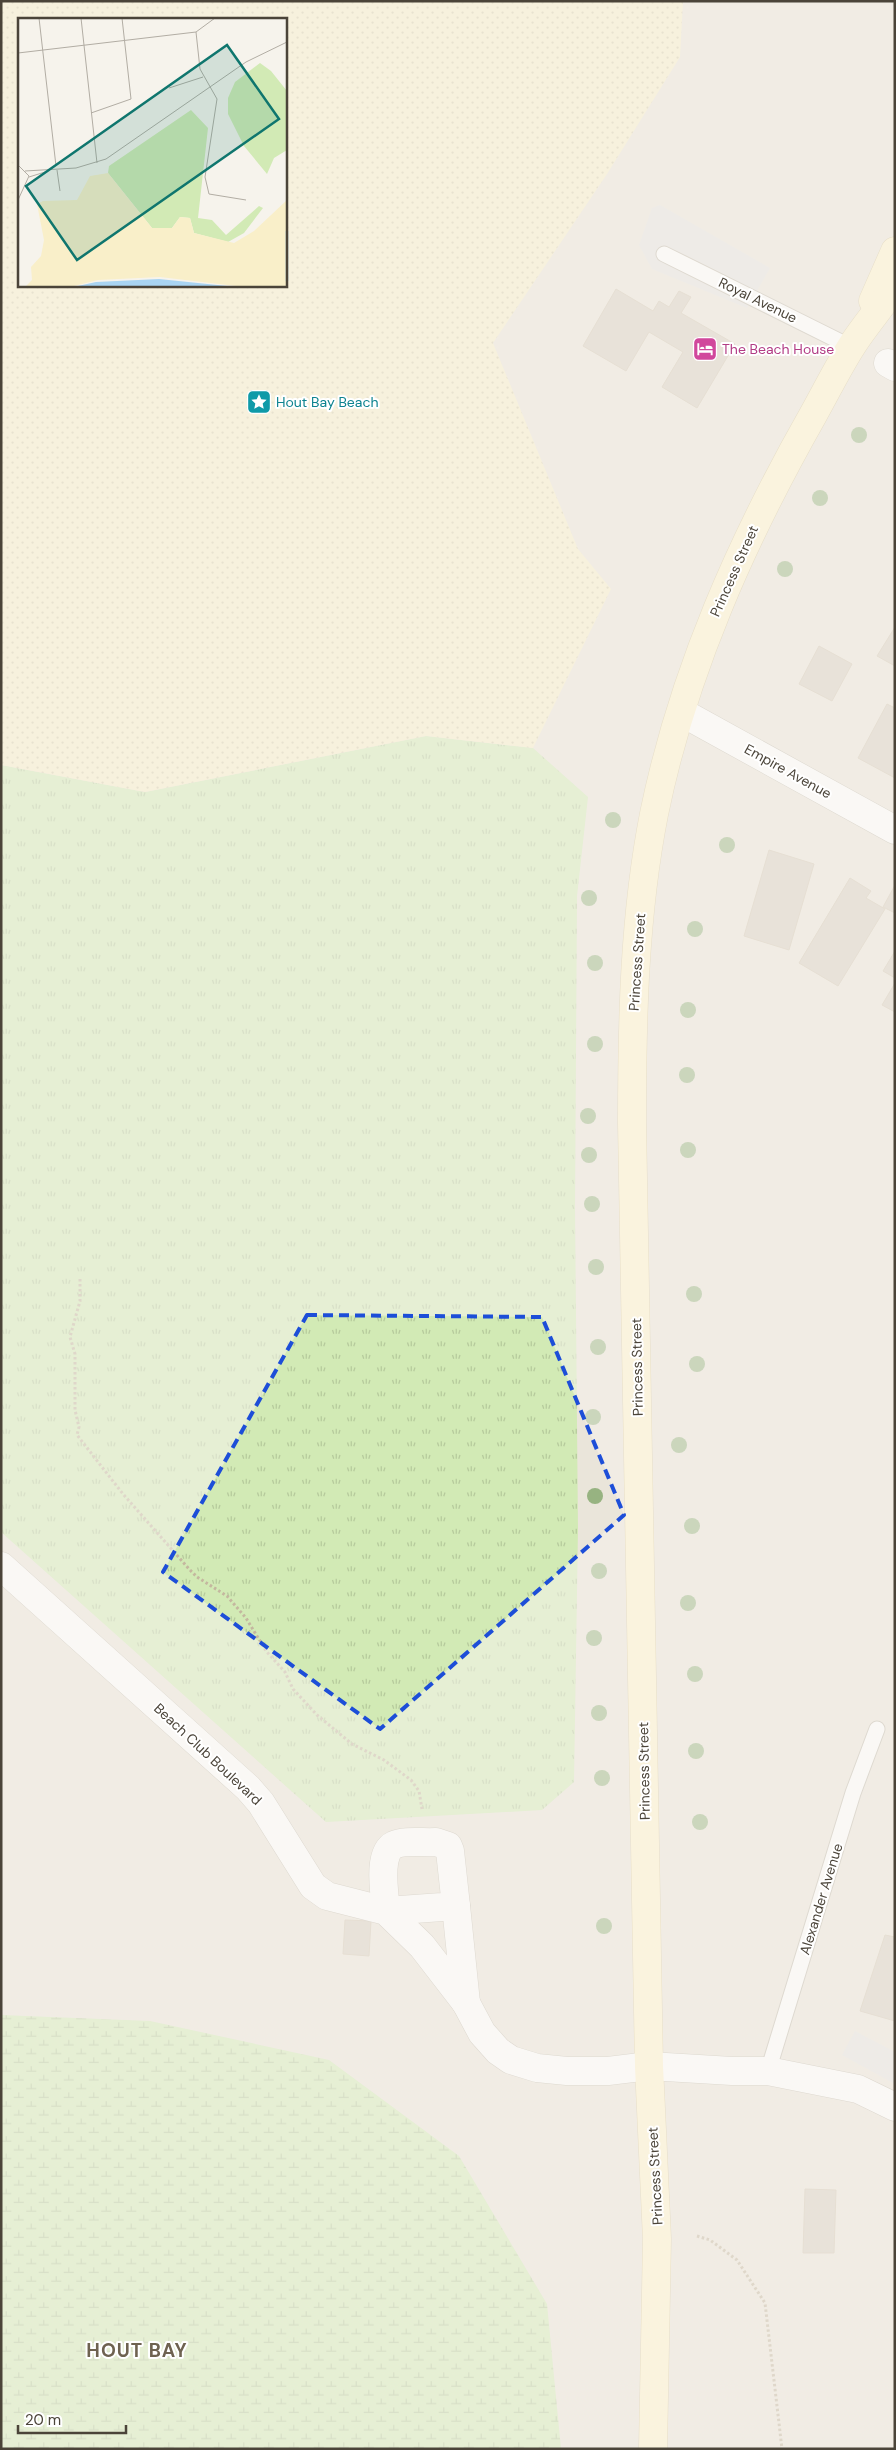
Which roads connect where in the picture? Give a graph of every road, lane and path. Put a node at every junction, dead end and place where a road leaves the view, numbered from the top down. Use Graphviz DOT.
graph roads {
  1 [pos="895,251"];
  2 [pos="664,254"];
  3 [pos="895,286"];
  4 [pos="856,339"];
  5 [pos="681,712"];
  6 [pos="895,830"];
  7 [pos="80,1279"];
  8 [pos="1,1566"];
  9 [pos="876,1729"];
  10 [pos="436,1842"];
  11 [pos="456,1906"];
  12 [pos="386,1911"];
  13 [pos="466,2003"];
  14 [pos="649,2066"];
  15 [pos="768,2071"];
  16 [pos="895,2106"];
  17 [pos="698,2236"];
  18 [pos="653,2449"];
  19 [pos="782,2449"];
  1 -- 4 [label="street, Princess Street"];
  2 -- 4 [label="lane, Royal Avenue"];
  3 -- 4 [label="street, Princess Street"];
  4 -- 5 [label="street, Princess Street"];
  5 -- 6 [label="street, Empire Avenue"];
  5 -- 14 [label="street, Princess Street"];
  7 -- 10 [label="path"];
  8 -- 12 [label="street, Beach Club Boulevard"];
  9 -- 15 [label="lane, Alexander Avenue"];
  10 -- 11 [label="street"];
  10 -- 12 [label="street"];
  11 -- 12 [label="street, Beach Club Boulevard"];
  11 -- 13 [label="street"];
  12 -- 13 [label="street"];
  13 -- 14 [label="street"];
  14 -- 15 [label="street"];
  14 -- 18 [label="street, Princess Street"];
  15 -- 16 [label="street"];
  17 -- 19 [label="path"];
}
